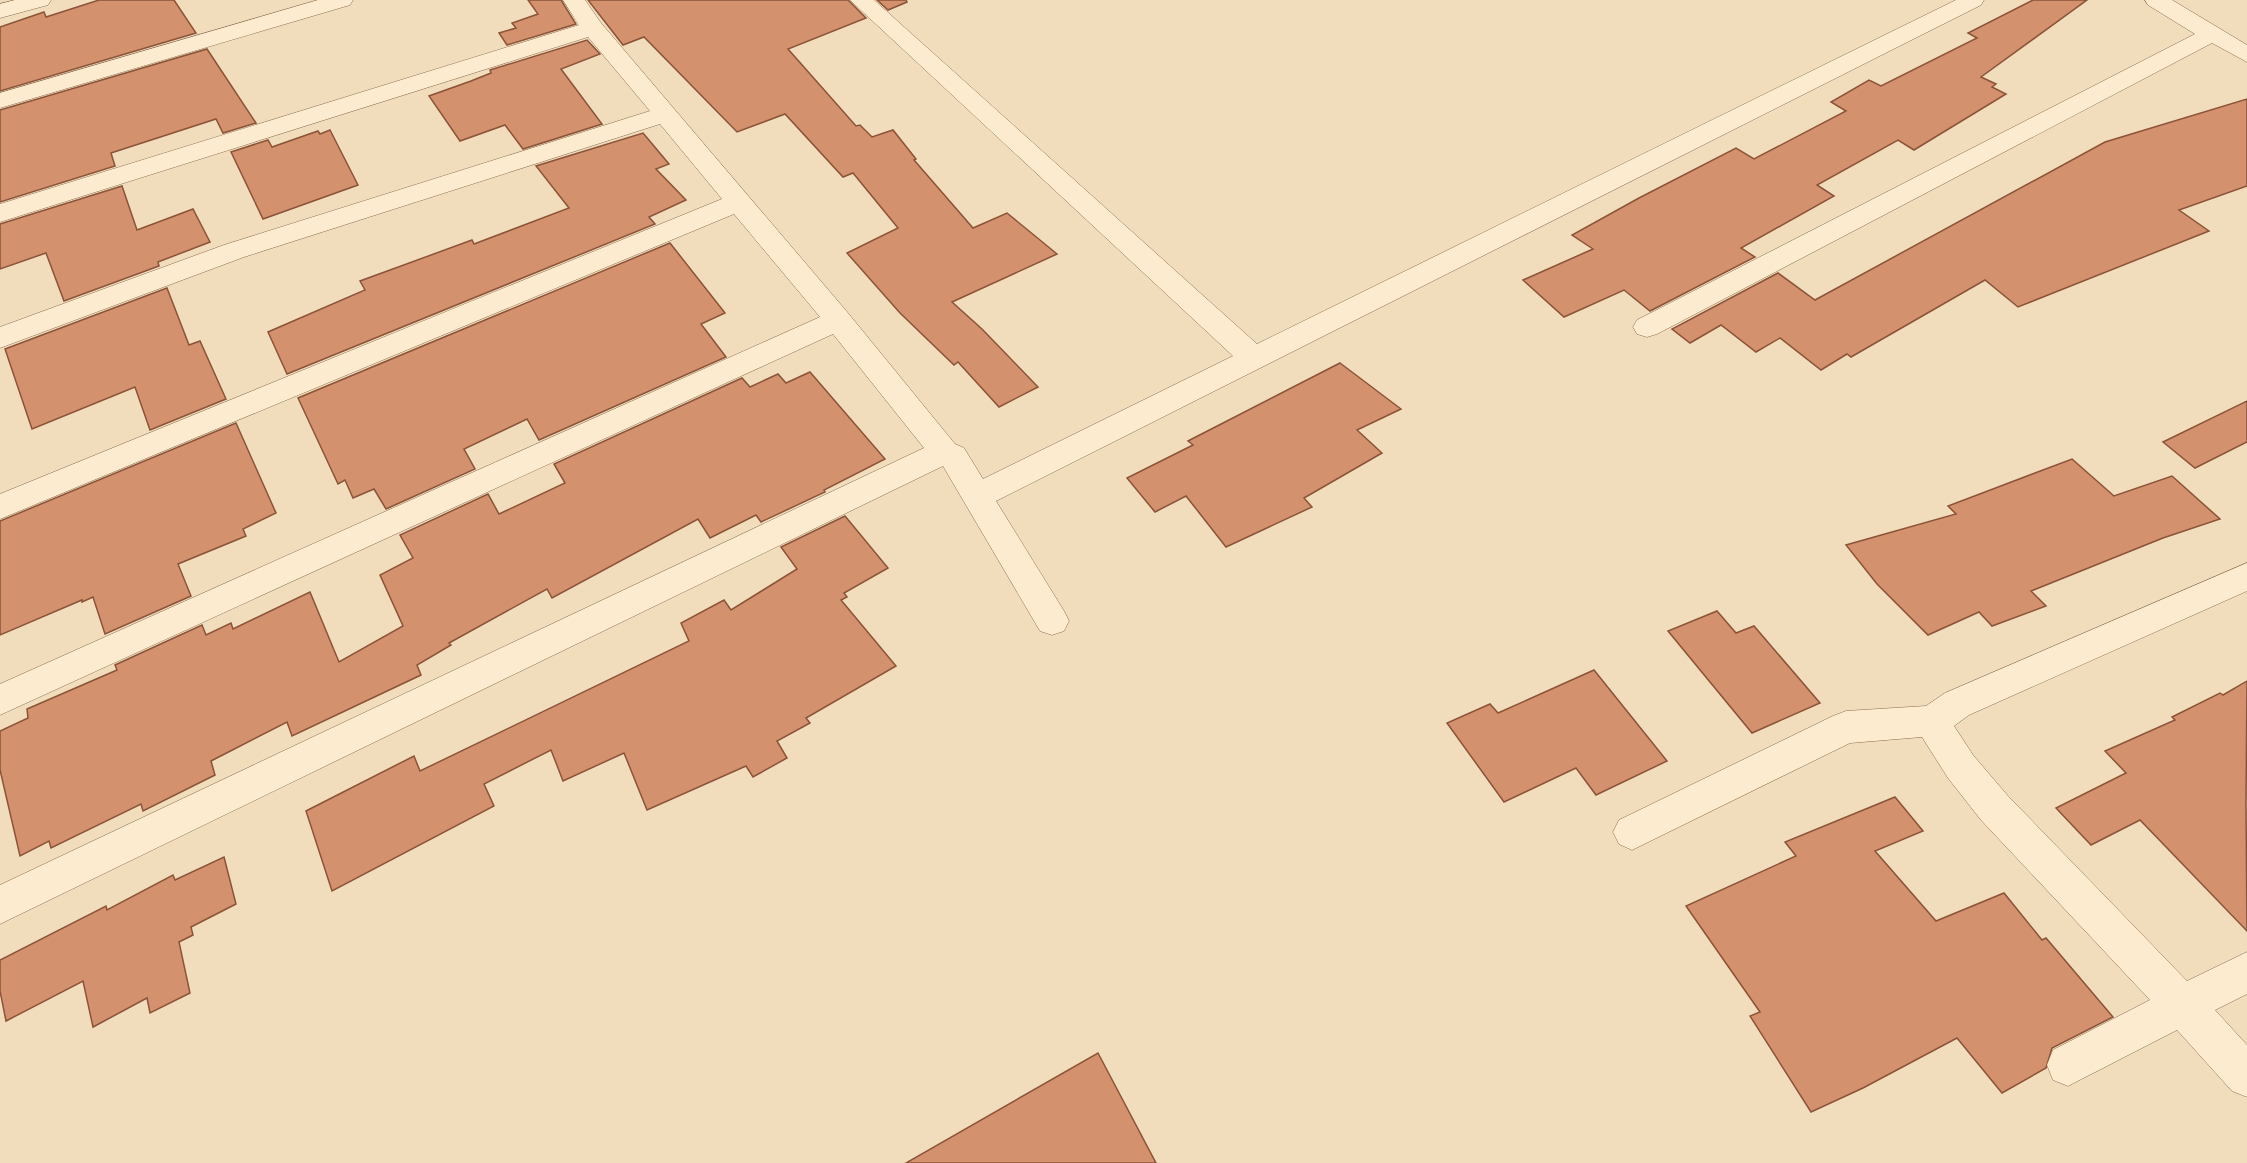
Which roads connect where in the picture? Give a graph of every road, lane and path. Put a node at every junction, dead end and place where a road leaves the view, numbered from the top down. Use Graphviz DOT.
graph roads {
  1 [pos="40,0"];
  2 [pos="342,0"];
  3 [pos="574,0"];
  4 [pos="861,0"];
  5 [pos="1973,0"];
  6 [pos="2156,0"];
  7 [pos="0,11"];
  8 [pos="593,28"];
  9 [pos="2212,34"];
  10 [pos="2247,55"];
  11 [pos="0,101"];
  12 [pos="666,114"];
  13 [pos="739,202"];
  14 [pos="0,213"];
  15 [pos="838,320"];
  16 [pos="1647,327"];
  17 [pos="0,338"];
  18 [pos="1254,358"];
  19 [pos="944,452"];
  20 [pos="977,496"];
  21 [pos="0,507"];
  22 [pos="2247,576"];
  23 [pos="1052,621"];
  24 [pos="0,700"];
  25 [pos="1932,721"];
  26 [pos="1632,832"];
  27 [pos="0,905"];
  28 [pos="2247,972"];
  29 [pos="2183,1005"];
  30 [pos="2068,1065"];
  31 [pos="2247,1076"];
  1 -- 7 [label="street"];
  2 -- 11 [label="street"];
  3 -- 8 [label="street"];
  4 -- 18 [label="street"];
  5 -- 18 [label="street"];
  6 -- 9 [label="street"];
  8 -- 12 [label="street"];
  8 -- 14 [label="street"];
  9 -- 10 [label="street"];
  9 -- 16 [label="street"];
  12 -- 13 [label="street"];
  12 -- 17 [label="street"];
  13 -- 15 [label="street"];
  13 -- 21 [label="street"];
  15 -- 19 [label="street"];
  15 -- 24 [label="street"];
  18 -- 20 [label="street"];
  19 -- 20 [label="street"];
  19 -- 27 [label="street"];
  20 -- 23 [label="street"];
  22 -- 25 [label="street"];
  25 -- 26 [label="street"];
  25 -- 29 [label="street"];
  28 -- 29 [label="street"];
  29 -- 30 [label="street"];
  29 -- 31 [label="street"];
}
